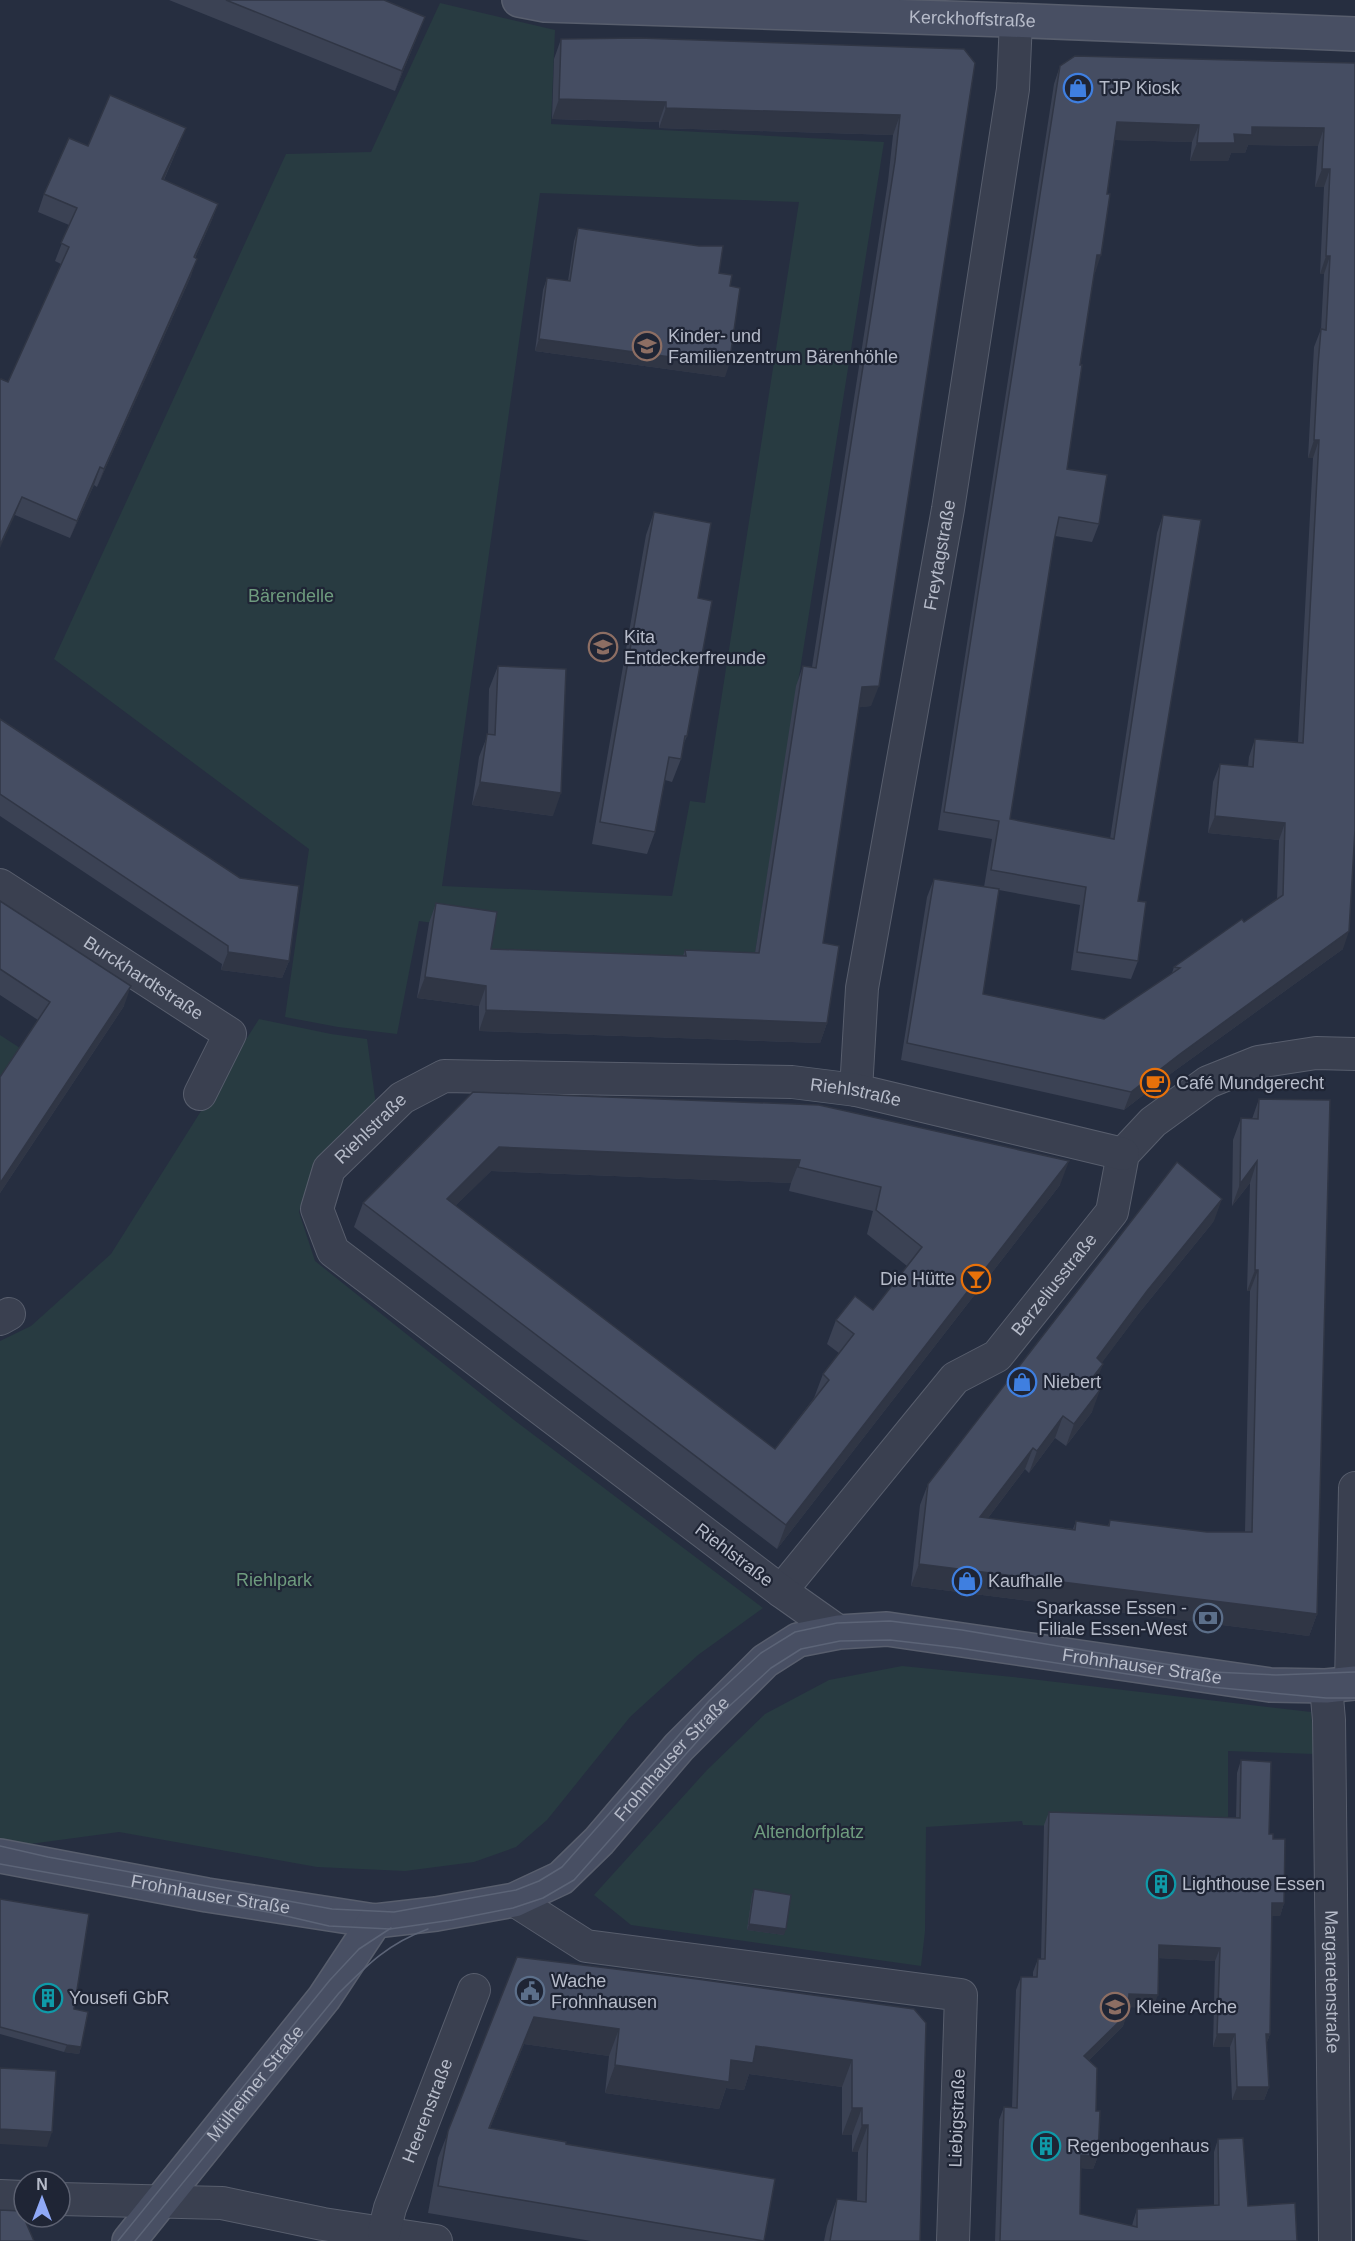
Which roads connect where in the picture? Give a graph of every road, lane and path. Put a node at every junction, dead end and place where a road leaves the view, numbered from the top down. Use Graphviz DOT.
graph roads {
  1 [pos="519,0"];
  2 [pos="1010,13"];
  3 [pos="1355,34"];
  4 [pos="0,885"];
  5 [pos="1355,1054"];
  6 [pos="856,1090"];
  7 [pos="200,1094"];
  8 [pos="1123,1154"];
  9 [pos="1355,1488"];
  10 [pos="781,1591"];
  11 [pos="838,1632"];
  12 [pos="1344,1684"];
  13 [pos="0,1856"];
  14 [pos="514,1900"];
  15 [pos="375,1921"];
  16 [pos="474,1990"];
  17 [pos="72,2199"];
  18 [pos="160,2203"];
  19 [pos="323,2232"];
  20 [pos="384,2232"];
  21 [pos="129,2241"];
  22 [pos="436,2241"];
  23 [pos="953,2241"];
  24 [pos="1335,2241"];
  1 -- 2 [label="main road, Kerckhoffstraße"];
  2 -- 3 [label="main road, Kerckhoffstraße"];
  2 -- 6 [label="street, Freytagstraße"];
  4 -- 7 [label="street, Burckhardtstraße"];
  5 -- 8 [label="street"];
  6 -- 8 [label="street, Riehlstraße"];
  6 -- 10 [label="street, Riehlstraße"];
  8 -- 10 [label="street, Berzeliusstraße"];
  9 -- 12 [label="street, Margaretenstraße"];
  10 -- 11 [label="street, Riehlstraße"];
  11 -- 12 [label="main road, Frohnhauser Straße"];
  11 -- 14 [label="main road, Frohnhauser Straße"];
  12 -- 24 [label="street, Margaretenstraße"];
  13 -- 15 [label="main road, Frohnhauser Straße"];
  14 -- 15 [label="main road, Frohnhauser Straße"];
  14 -- 23 [label="street, Liebigstraße"];
  15 -- 18 [label="main road, Mülheimer Straße"];
  16 -- 20 [label="street, Heerenstraße"];
  17 -- 18 [label="street"];
  18 -- 19 [label="street"];
  18 -- 21 [label="main road, Mülheimer Straße"];
  19 -- 20 [label="street"];
  20 -- 22 [label="street"];
}
